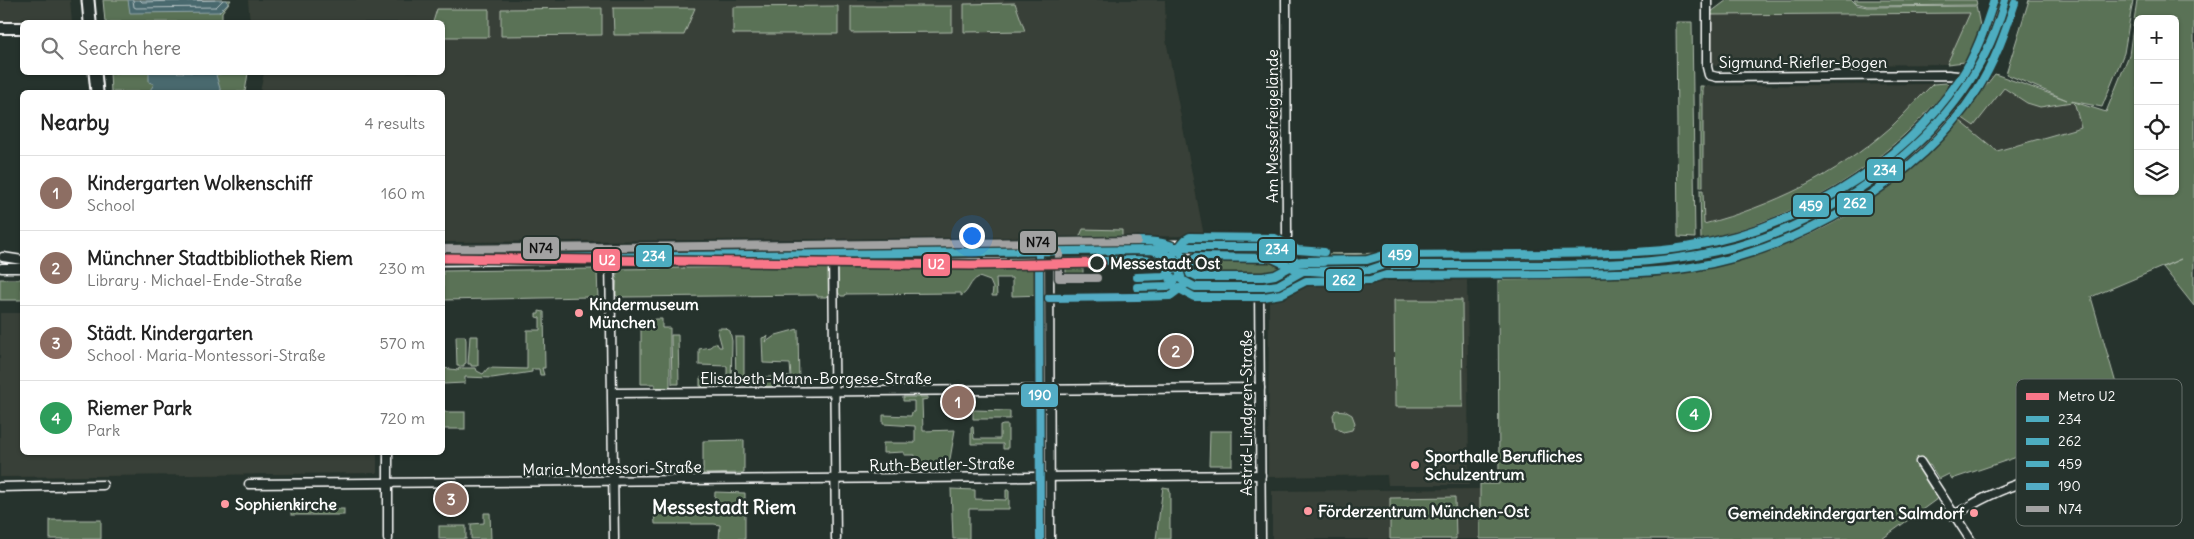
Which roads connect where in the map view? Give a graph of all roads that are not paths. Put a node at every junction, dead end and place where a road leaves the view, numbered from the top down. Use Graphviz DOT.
graph roads {
  1 [pos="88,0"];
  2 [pos="1286,0"];
  3 [pos="1707,0"];
  4 [pos="2006,0"];
  5 [pos="90,20"];
  6 [pos="0,28"];
  7 [pos="20,28"];
  8 [pos="95,75"];
  9 [pos="1969,83"];
  10 [pos="97,90"];
  11 [pos="1192,247"];
  12 [pos="1151,250"];
  13 [pos="1050,252"];
  14 [pos="833,254"];
  15 [pos="1285,254"];
  16 [pos="2,256"];
  17 [pos="610,256"];
  18 [pos="445,259"];
  19 [pos="20,260"];
  20 [pos="1177,264"];
  21 [pos="1384,265"];
  22 [pos="20,268"];
  23 [pos="1,270"];
  24 [pos="1286,278"];
  25 [pos="1259,287"];
  26 [pos="1260,388"];
  27 [pos="1049,390"];
  28 [pos="835,393"];
  29 [pos="613,394"];
  30 [pos="388,455"];
  31 [pos="1920,462"];
  32 [pos="1260,475"];
  33 [pos="1049,477"];
  34 [pos="836,479"];
  35 [pos="614,482"];
  36 [pos="388,483"];
  37 [pos="249,484"];
  38 [pos="103,485"];
  39 [pos="2016,486"];
  40 [pos="0,487"];
  41 [pos="1953,516"];
  42 [pos="388,539"];
  43 [pos="614,539"];
  44 [pos="836,539"];
  45 [pos="1050,539"];
  46 [pos="1261,539"];
  47 [pos="1970,539"];
  1 -- 5 [label="main road"];
  2 -- 15 [label="street, Am Messefreigelände"];
  3 -- 9 [label="street, Sigmund-Riefler-Bogen"];
  4 -- 9 [label="main road"];
  6 -- 7 [label="street"];
  8 -- 10 [label="main road"];
  9 -- 21 [label="main road"];
  11 -- 12 [label="main road"];
  11 -- 15 [label="main road"];
  11 -- 20 [label="main road"];
  12 -- 13 [label="main road"];
  12 -- 20 [label="main road"];
  13 -- 14 [label="main road"];
  13 -- 27 [label="street"];
  14 -- 17 [label="main road"];
  14 -- 28 [label="street"];
  15 -- 21 [label="main road"];
  15 -- 24 [label="main road"];
  16 -- 19 [label="street"];
  16 -- 23 [label="street"];
  17 -- 18 [label="main road"];
  17 -- 29 [label="street"];
  20 -- 25 [label="main road"];
  21 -- 24 [label="main road"];
  22 -- 23 [label="street"];
  24 -- 25 [label="main road"];
  25 -- 26 [label="street, Astrid-Lindgren-Straße"];
  26 -- 27 [label="street, Elisabeth-Mann-Borgese-Straße"];
  26 -- 32 [label="street, Astrid-Lindgren-Straße"];
  27 -- 28 [label="street, Elisabeth-Mann-Borgese-Straße"];
  27 -- 33 [label="street"];
  28 -- 29 [label="street, Elisabeth-Mann-Borgese-Straße"];
  28 -- 34 [label="street"];
  29 -- 35 [label="street"];
  30 -- 36 [label="street"];
  31 -- 41 [label="street"];
  32 -- 33 [label="street, Ruth-Beutler-Straße"];
  32 -- 46 [label="street, Astrid-Lindgren-Straße"];
  33 -- 34 [label="street, Ruth-Beutler-Straße"];
  33 -- 45 [label="street"];
  34 -- 35 [label="street, Maria-Montessori-Straße"];
  34 -- 44 [label="street"];
  35 -- 36 [label="street, Maria-Montessori-Straße"];
  35 -- 43 [label="street"];
  36 -- 37 [label="street, Maria-Montessori-Straße"];
  36 -- 42 [label="street"];
  38 -- 40 [label="street"];
  39 -- 41 [label="street"];
  41 -- 47 [label="street"];
}
